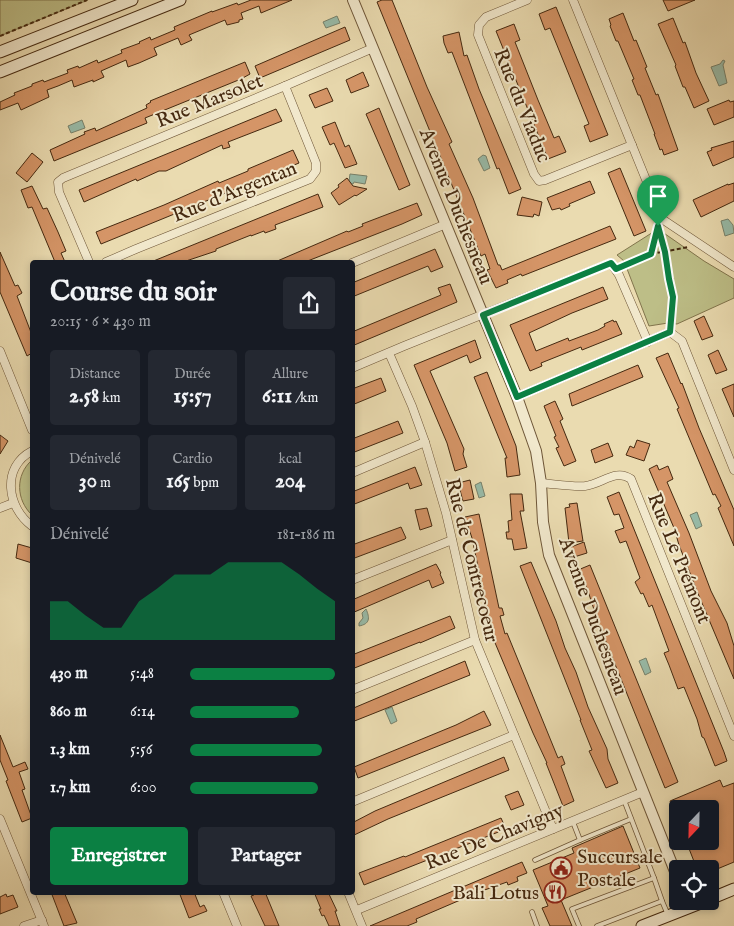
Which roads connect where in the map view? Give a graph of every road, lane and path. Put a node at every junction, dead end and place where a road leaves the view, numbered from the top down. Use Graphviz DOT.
graph roads {
  1 [pos="87,0"];
  2 [pos="132,0"];
  3 [pos="180,0"];
  4 [pos="353,0"];
  5 [pos="526,0"];
  6 [pos="573,0"];
  7 [pos="0,36"];
  8 [pos="373,48"];
  9 [pos="0,52"];
  10 [pos="0,72"];
  11 [pos="285,86"];
  12 [pos="632,145"];
  13 [pos="446,224"];
  14 [pos="701,245"];
  15 [pos="665,252"];
  16 [pos="651,254"];
  17 [pos="88,260"];
  18 [pos="110,260"];
  19 [pos="355,262"];
  20 [pos="734,267"];
  21 [pos="616,269"];
  22 [pos="483,315"];
  23 [pos="670,332"];
  24 [pos="648,342"];
  25 [pos="0,351"];
  26 [pos="389,353"];
  27 [pos="355,367"];
  28 [pos="517,397"];
  29 [pos="30,425"];
  30 [pos="425,442"];
  31 [pos="30,452"];
  32 [pos="734,470"];
  33 [pos="355,472"];
  34 [pos="541,483"];
  35 [pos="14,503"];
  36 [pos="0,508"];
  37 [pos="30,524"];
  38 [pos="452,540"];
  39 [pos="355,579"];
  40 [pos="475,640"];
  41 [pos="355,689"];
  42 [pos="514,735"];
  43 [pos="734,736"];
  44 [pos="643,792"];
  45 [pos="624,800"];
  46 [pos="355,801"];
  47 [pos="0,819"];
  48 [pos="631,819"];
  49 [pos="573,822"];
  50 [pos="553,829"];
  51 [pos="580,840"];
  52 [pos="535,860"];
  53 [pos="670,860"];
  54 [pos="654,878"];
  55 [pos="30,892"];
  56 [pos="733,893"];
  57 [pos="31,895"];
  58 [pos="224,895"];
  59 [pos="350,895"];
  60 [pos="719,897"];
  61 [pos="662,901"];
  62 [pos="357,910"];
  63 [pos="680,910"];
  64 [pos="532,912"];
  65 [pos="664,920"];
  66 [pos="43,923"];
  67 [pos="24,926"];
  68 [pos="236,926"];
  69 [pos="362,926"];
  70 [pos="537,926"];
  71 [pos="578,926"];
  72 [pos="596,926"];
  73 [pos="642,926"];
  1 -- 7 [label="path"];
  2 -- 9 [label="main road"];
  3 -- 10 [label="main road"];
  4 -- 8 [label="street, Avenue Duchesneau"];
  5 -- 12 [label="street, Rue du Viaduc"];
  6 -- 12 [label="street"];
  8 -- 11 [label="street, Rue Marsolet"];
  8 -- 13 [label="street, Avenue Duchesneau"];
  11 -- 17 [label="street, Rue Marsolet"];
  11 -- 18 [label="street, Rue d'Argentan"];
  12 -- 14 [label="street"];
  13 -- 19 [label="street"];
  13 -- 22 [label="street, Avenue Duchesneau"];
  14 -- 15 [label="path"];
  14 -- 20 [label="street"];
  15 -- 16 [label="path"];
  15 -- 16 [label="path"];
  15 -- 23 [label="path"];
  16 -- 21 [label="path"];
  21 -- 22 [label="street"];
  21 -- 24 [label="street"];
  22 -- 26 [label="street"];
  22 -- 28 [label="street, Avenue Duchesneau"];
  23 -- 24 [label="street"];
  23 -- 32 [label="street"];
  24 -- 28 [label="street"];
  25 -- 29 [label="street"];
  26 -- 27 [label="street"];
  26 -- 30 [label="street, Rue de Contrecoeur"];
  28 -- 34 [label="street, Avenue Duchesneau"];
  30 -- 33 [label="street"];
  30 -- 38 [label="street, Rue de Contrecoeur"];
  31 -- 35 [label="street"];
  34 -- 43 [label="street, Rue Le Prémont"];
  34 -- 44 [label="street, Avenue Duchesneau"];
  35 -- 36 [label="street"];
  35 -- 37 [label="street"];
  38 -- 39 [label="street"];
  38 -- 40 [label="street, Rue de Contrecoeur"];
  40 -- 41 [label="street"];
  40 -- 42 [label="street, Rue de Contrecoeur"];
  42 -- 46 [label="street"];
  42 -- 50 [label="street, Rue de Contrecoeur"];
  44 -- 45 [label="street, Rue De Chavigny"];
  44 -- 53 [label="street, Avenue Duchesneau"];
  45 -- 48 [label="lane"];
  45 -- 49 [label="street, Rue De Chavigny"];
  47 -- 55 [label="street"];
  48 -- 51 [label="lane"];
  48 -- 54 [label="lane"];
  49 -- 50 [label="street, Rue De Chavigny"];
  49 -- 51 [label="lane"];
  50 -- 62 [label="street, Rue De Chavigny"];
  51 -- 52 [label="lane"];
  54 -- 61 [label="lane"];
  54 -- 71 [label="lane"];
  56 -- 60 [label="main road"];
  57 -- 66 [label="street"];
  58 -- 68 [label="street"];
  59 -- 62 [label="street"];
  61 -- 65 [label="lane"];
  61 -- 72 [label="lane"];
  62 -- 69 [label="street"];
  63 -- 65 [label="main road"];
  64 -- 70 [label="lane"];
  65 -- 73 [label="main road"];
  66 -- 67 [label="street"];
}
